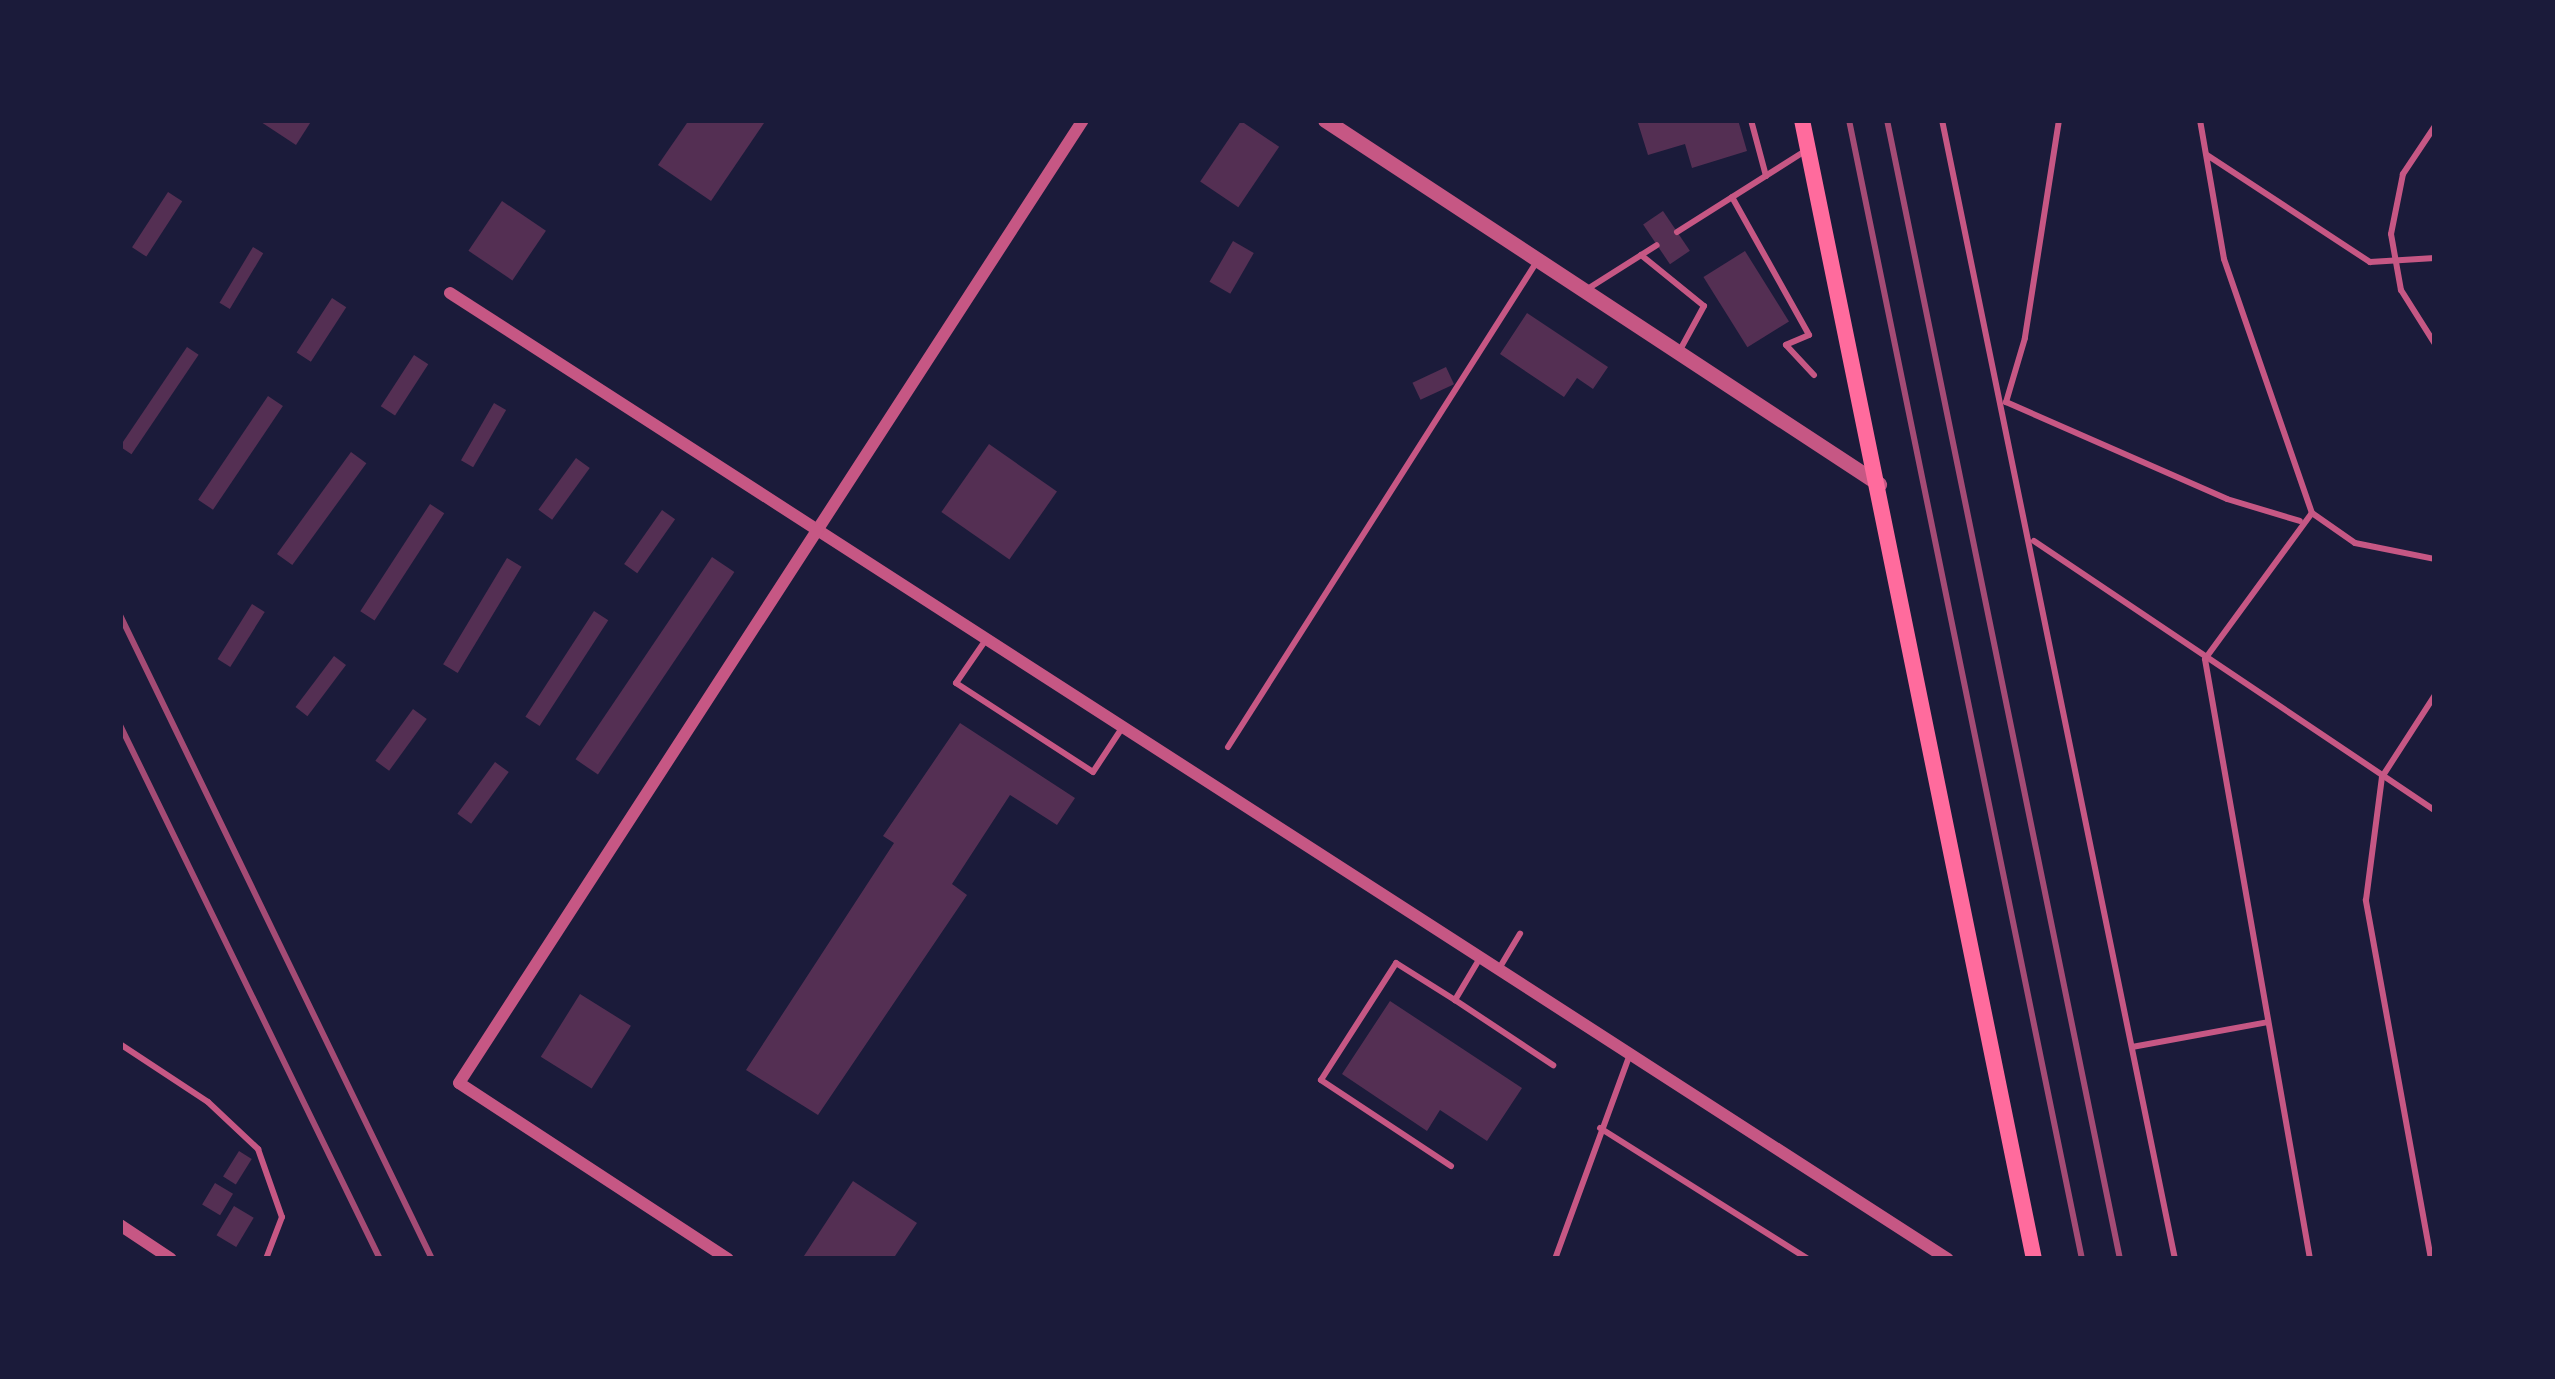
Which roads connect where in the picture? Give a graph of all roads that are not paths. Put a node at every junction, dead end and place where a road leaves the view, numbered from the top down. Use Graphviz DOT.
graph roads {
  1 [pos="1083,120"];
  2 [pos="1325,120"];
  3 [pos="1751,120"];
  4 [pos="1802,120"];
  5 [pos="1942,120"];
  6 [pos="2059,120"];
  7 [pos="2200,120"];
  8 [pos="2435,126"];
  9 [pos="1808,149"];
  10 [pos="2206,155"];
  11 [pos="1766,176"];
  12 [pos="1732,197"];
  13 [pos="1677,232"];
  14 [pos="1657,245"];
  15 [pos="1641,255"];
  16 [pos="2435,258"];
  17 [pos="1538,260"];
  18 [pos="2393,265"];
  19 [pos="1584,291"];
  20 [pos="450,293"];
  21 [pos="2435,344"];
  22 [pos="1678,353"];
  23 [pos="1814,375"];
  24 [pos="2006,402"];
  25 [pos="1880,484"];
  26 [pos="2312,513"];
  27 [pos="2300,521"];
  28 [pos="818,530"];
  29 [pos="2032,539"];
  30 [pos="2435,559"];
  31 [pos="987,638"];
  32 [pos="2205,659"];
  33 [pos="2435,695"];
  34 [pos="1122,728"];
  35 [pos="1228,747"];
  36 [pos="2382,777"];
  37 [pos="2435,810"];
  38 [pos="1520,934"];
  39 [pos="1480,958"];
  40 [pos="1498,970"];
  41 [pos="1455,1000"];
  42 [pos="2268,1022"];
  43 [pos="120,1045"];
  44 [pos="2132,1047"];
  45 [pos="1630,1054"];
  46 [pos="1553,1065"];
  47 [pos="1600,1128"];
  48 [pos="1450,1166"];
  49 [pos="120,1225"];
  50 [pos="171,1259"];
  51 [pos="266,1259"];
  52 [pos="728,1259"];
  53 [pos="1555,1259"];
  54 [pos="1808,1259"];
  55 [pos="1948,1259"];
  56 [pos="2034,1259"];
  57 [pos="2175,1259"];
  58 [pos="2310,1259"];
  59 [pos="2432,1259"];
  1 -- 28 [label="street"];
  2 -- 17 [label="street"];
  3 -- 11 [label="lane"];
  4 -- 9 [label="main road"];
  5 -- 24 [label="lane"];
  6 -- 24 [label="lane"];
  7 -- 10 [label="lane"];
  8 -- 18 [label="lane"];
  9 -- 11 [label="lane"];
  9 -- 25 [label="main road"];
  10 -- 18 [label="lane"];
  10 -- 26 [label="lane"];
  11 -- 12 [label="lane"];
  12 -- 13 [label="lane"];
  12 -- 23 [label="lane"];
  14 -- 15 [label="lane"];
  15 -- 19 [label="lane"];
  15 -- 22 [label="lane"];
  16 -- 18 [label="lane"];
  17 -- 19 [label="street"];
  17 -- 35 [label="lane"];
  18 -- 21 [label="lane"];
  19 -- 22 [label="street"];
  20 -- 28 [label="street"];
  22 -- 25 [label="street"];
  24 -- 27 [label="lane"];
  24 -- 29 [label="lane"];
  25 -- 56 [label="main road"];
  26 -- 27 [label="lane"];
  26 -- 30 [label="lane"];
  27 -- 32 [label="lane"];
  28 -- 31 [label="street"];
  28 -- 52 [label="street"];
  29 -- 32 [label="lane"];
  29 -- 44 [label="lane"];
  31 -- 34 [label="street"];
  31 -- 34 [label="lane"];
  32 -- 36 [label="lane"];
  32 -- 42 [label="lane"];
  33 -- 36 [label="lane"];
  34 -- 39 [label="street"];
  36 -- 37 [label="lane"];
  36 -- 59 [label="lane"];
  38 -- 40 [label="lane"];
  39 -- 40 [label="street"];
  39 -- 41 [label="lane"];
  40 -- 45 [label="street"];
  41 -- 46 [label="lane"];
  41 -- 48 [label="lane"];
  42 -- 44 [label="lane"];
  42 -- 58 [label="lane"];
  43 -- 51 [label="lane"];
  44 -- 57 [label="lane"];
  45 -- 47 [label="lane"];
  45 -- 55 [label="street"];
  47 -- 53 [label="lane"];
  47 -- 54 [label="lane"];
  49 -- 50 [label="street"];
}
